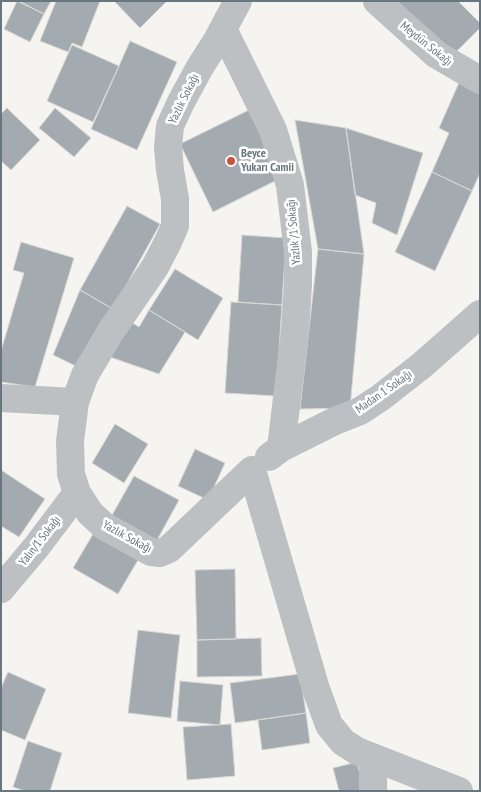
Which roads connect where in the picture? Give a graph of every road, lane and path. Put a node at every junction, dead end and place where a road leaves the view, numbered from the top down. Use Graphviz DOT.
graph roads {
  1 [pos="238,1"];
  2 [pos="377,1"];
  3 [pos="223,29"];
  4 [pos="480,80"];
  5 [pos="480,314"];
  6 [pos="1,398"];
  7 [pos="75,402"];
  8 [pos="281,448"];
  9 [pos="252,470"];
  10 [pos="77,493"];
  11 [pos="1,589"];
  12 [pos="373,758"];
  13 [pos="373,791"];
  14 [pos="459,791"];
  1 -- 3 [label="street, Yazlık Sokağı"];
  2 -- 4 [label="street, Meydün Sokağı"];
  3 -- 7 [label="street, Yazlık Sokağı"];
  3 -- 8 [label="street, Yazlık /1 Sokağı"];
  5 -- 8 [label="street, Madan 1 Sokağı"];
  6 -- 7 [label="street"];
  7 -- 10 [label="street, Yazlık Sokağı"];
  8 -- 9 [label="street, Madan 1 Sokağı"];
  9 -- 10 [label="street, Yazlık Sokağı"];
  9 -- 12 [label="street"];
  10 -- 11 [label="street, Yalın/1 Sokağı"];
  12 -- 13 [label="street"];
  12 -- 14 [label="street"];
}
